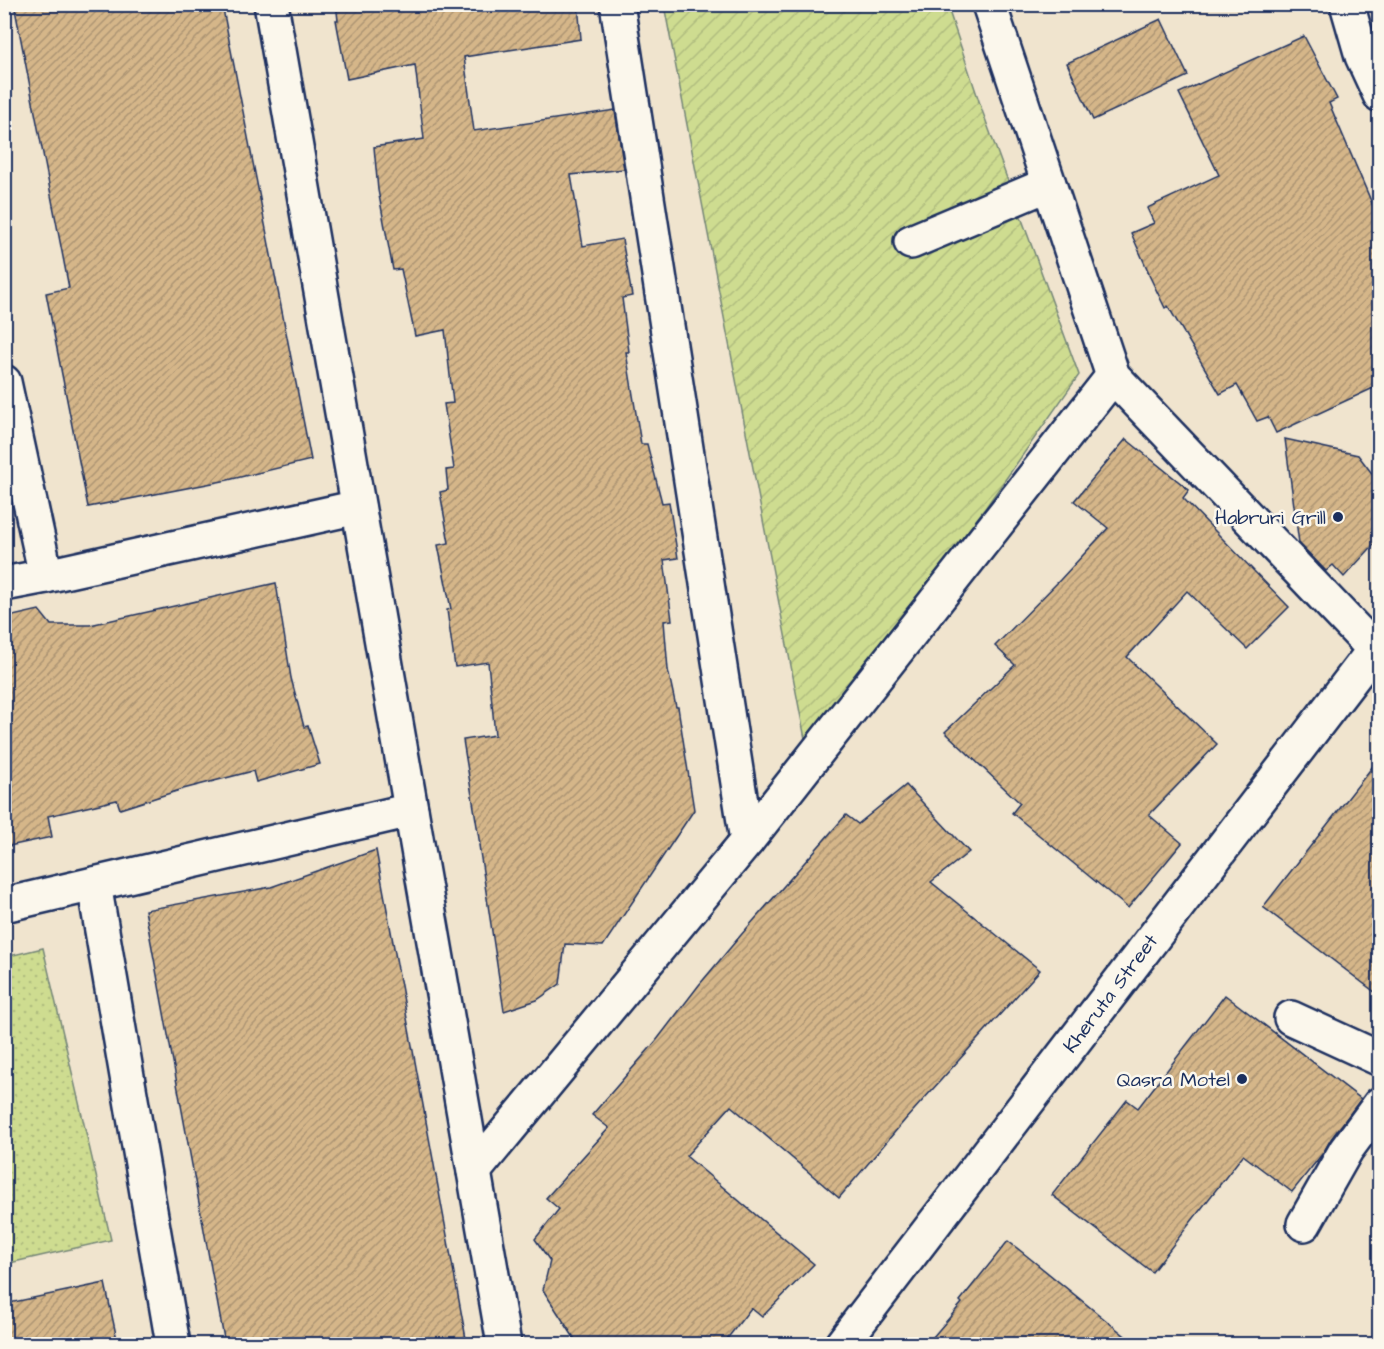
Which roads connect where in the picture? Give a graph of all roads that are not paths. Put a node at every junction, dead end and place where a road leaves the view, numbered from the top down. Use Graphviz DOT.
graph roads {
  1 [pos="270,4"];
  2 [pos="617,4"];
  3 [pos="989,4"];
  4 [pos="1347,4"];
  5 [pos="1380,95"];
  6 [pos="1049,184"];
  7 [pos="911,242"];
  8 [pos="1113,376"];
  9 [pos="4,382"];
  10 [pos="358,507"];
  11 [pos="46,576"];
  12 [pos="4,584"];
  13 [pos="1377,646"];
  14 [pos="411,810"];
  15 [pos="747,842"];
  16 [pos="94,884"];
  17 [pos="4,904"];
  18 [pos="1291,1018"];
  19 [pos="1380,1059"];
  20 [pos="1380,1104"];
  21 [pos="474,1171"];
  22 [pos="1304,1224"];
  23 [pos="854,1340"];
  24 [pos="173,1344"];
  25 [pos="504,1344"];
  1 -- 10 [label="street"];
  2 -- 15 [label="street"];
  3 -- 6 [label="street"];
  4 -- 5 [label="street"];
  6 -- 7 [label="street"];
  6 -- 8 [label="street"];
  8 -- 13 [label="street"];
  8 -- 15 [label="street"];
  9 -- 11 [label="street"];
  10 -- 11 [label="street"];
  10 -- 14 [label="street"];
  11 -- 12 [label="street"];
  13 -- 23 [label="street, Kheruta Street"];
  14 -- 16 [label="street"];
  14 -- 21 [label="street"];
  15 -- 21 [label="street"];
  16 -- 17 [label="street"];
  16 -- 24 [label="street"];
  18 -- 19 [label="street"];
  20 -- 22 [label="street"];
  21 -- 25 [label="street"];
}
